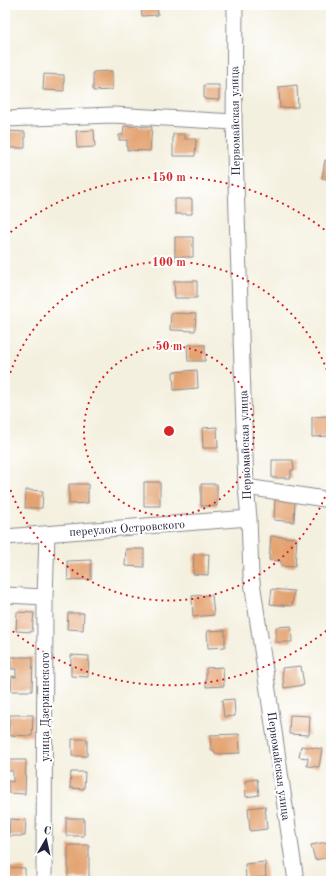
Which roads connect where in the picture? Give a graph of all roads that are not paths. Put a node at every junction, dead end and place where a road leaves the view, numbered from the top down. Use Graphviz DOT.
graph roads {
  1 [pos="235,5"];
  2 [pos="5,119"];
  3 [pos="234,122"];
  4 [pos="246,487"];
  5 [pos="331,500"];
  6 [pos="249,518"];
  7 [pos="47,534"];
  8 [pos="5,537"];
  9 [pos="5,595"];
  10 [pos="45,597"];
  11 [pos="44,881"];
  12 [pos="296,881"];
  1 -- 3 [label="street, Первомайская улица"];
  2 -- 3 [label="street"];
  3 -- 4 [label="street, Первомайская улица"];
  4 -- 5 [label="street"];
  4 -- 6 [label="street, Первомайская улица"];
  6 -- 7 [label="street, переулок Островского"];
  6 -- 12 [label="street, Первомайская улица"];
  7 -- 8 [label="street, переулок Островского"];
  7 -- 10 [label="street, улица Дзержинского"];
  9 -- 10 [label="street"];
  10 -- 11 [label="street, улица Дзержинского"];
}
